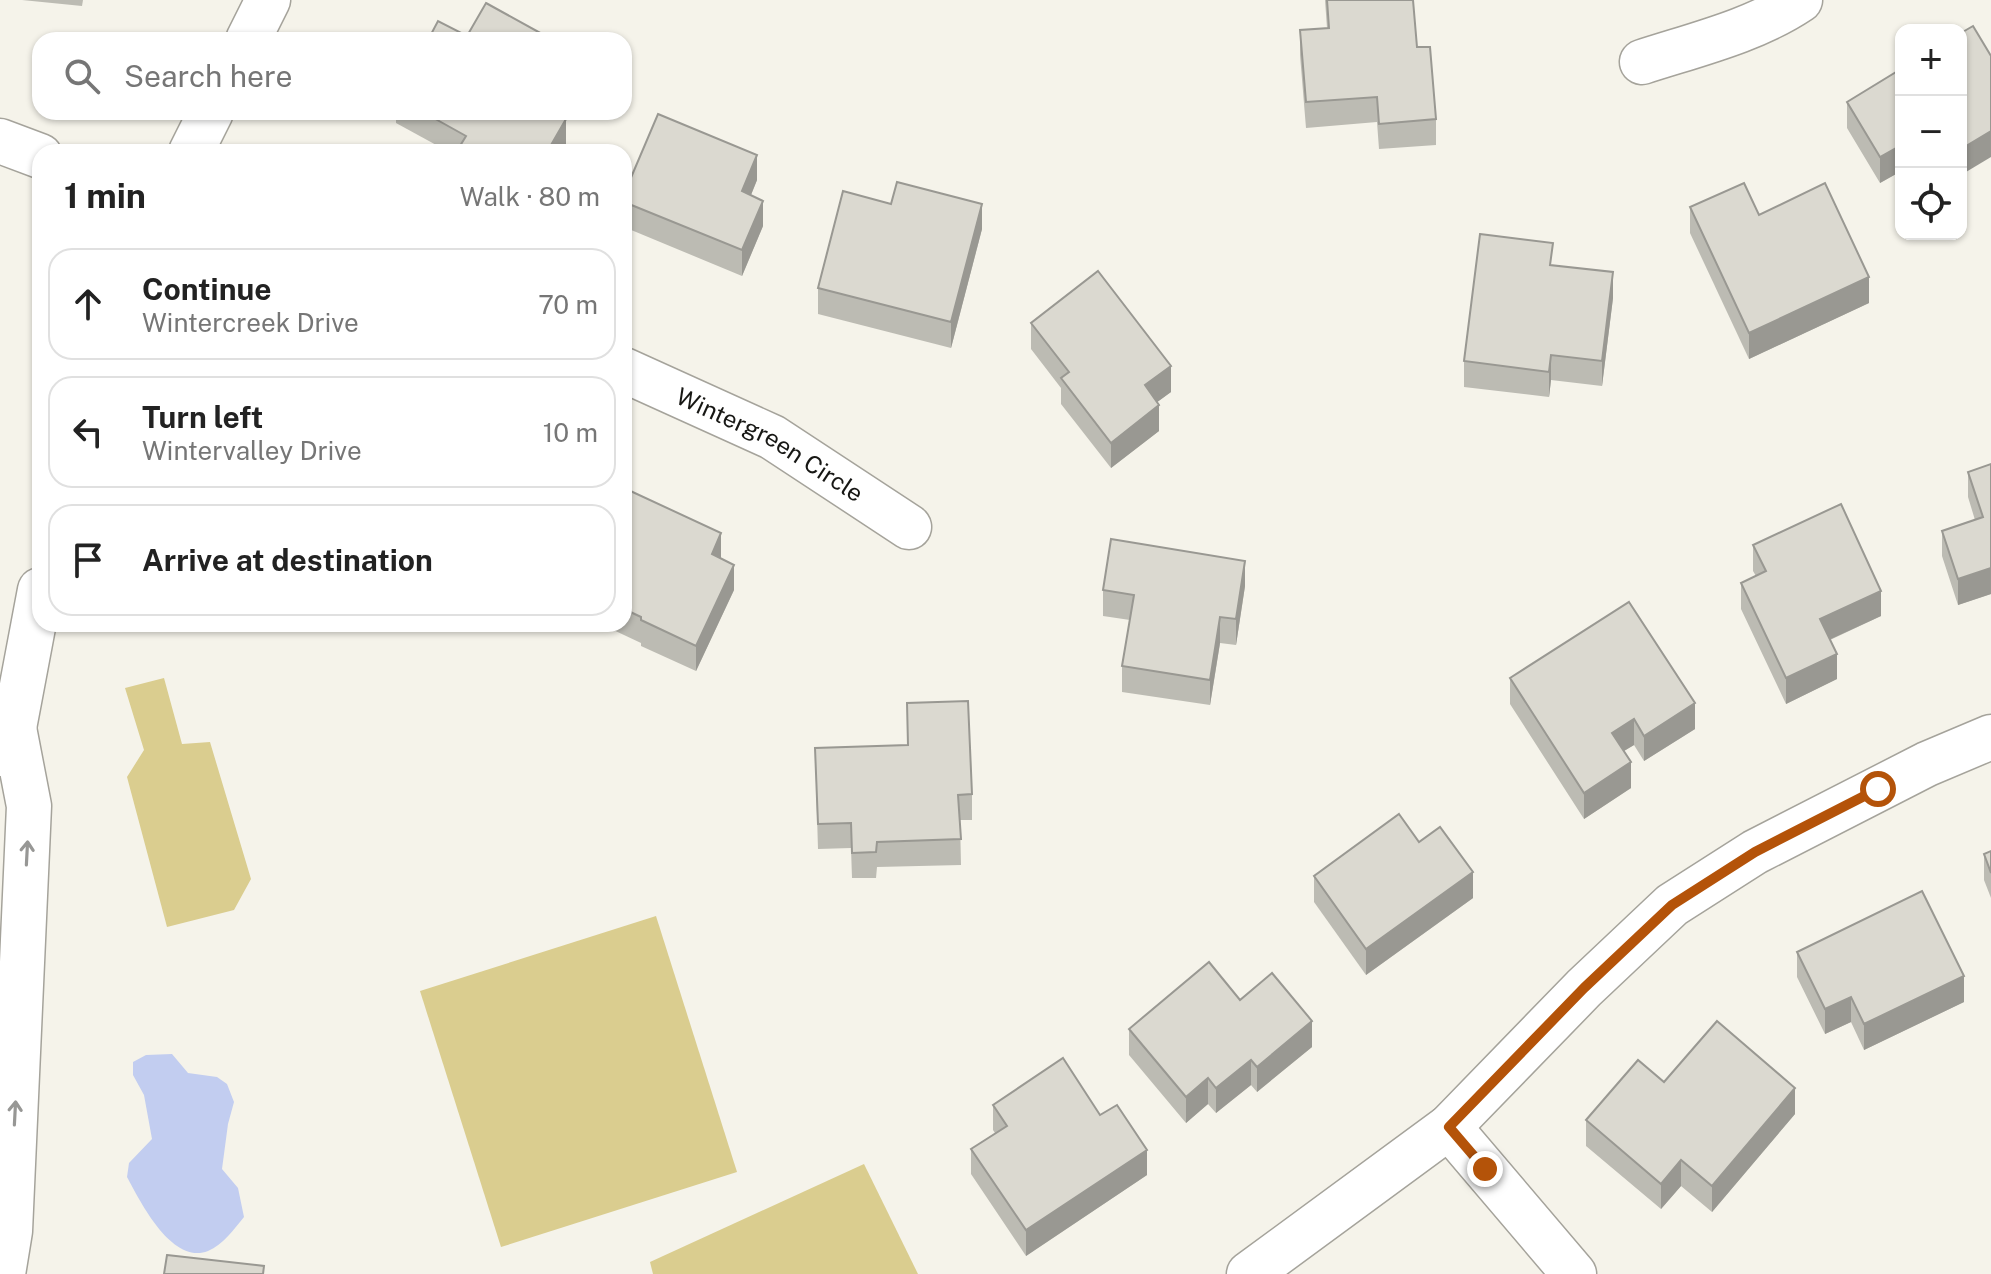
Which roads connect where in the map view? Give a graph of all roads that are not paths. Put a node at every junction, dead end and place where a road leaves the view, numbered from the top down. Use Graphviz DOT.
graph roads {
  1 [pos="268,0"];
  2 [pos="1800,0"];
  3 [pos="252,32"];
  4 [pos="1642,62"];
  5 [pos="207,120"];
  6 [pos="0,141"];
  7 [pos="195,144"];
  8 [pos="32,153"];
  9 [pos="632,374"];
  10 [pos="909,527"];
  11 [pos="32,627"];
  12 [pos="1991,737"];
  13 [pos="7,741"];
  14 [pos="12,930"];
  15 [pos="1449,1127"];
  16 [pos="3,1274"];
  17 [pos="1249,1274"];
  18 [pos="1574,1274"];
  1 -- 3 [label="street"];
  2 -- 4 [label="street"];
  5 -- 7 [label="street"];
  6 -- 8 [label="street"];
  9 -- 10 [label="street, Wintergreen Circle"];
  11 -- 13 [label="street"];
  12 -- 15 [label="street"];
  14 -- 13 [label="street, one-way"];
  16 -- 14 [label="street, one-way"];
  15 -- 17 [label="street"];
  15 -- 18 [label="street"];
}
